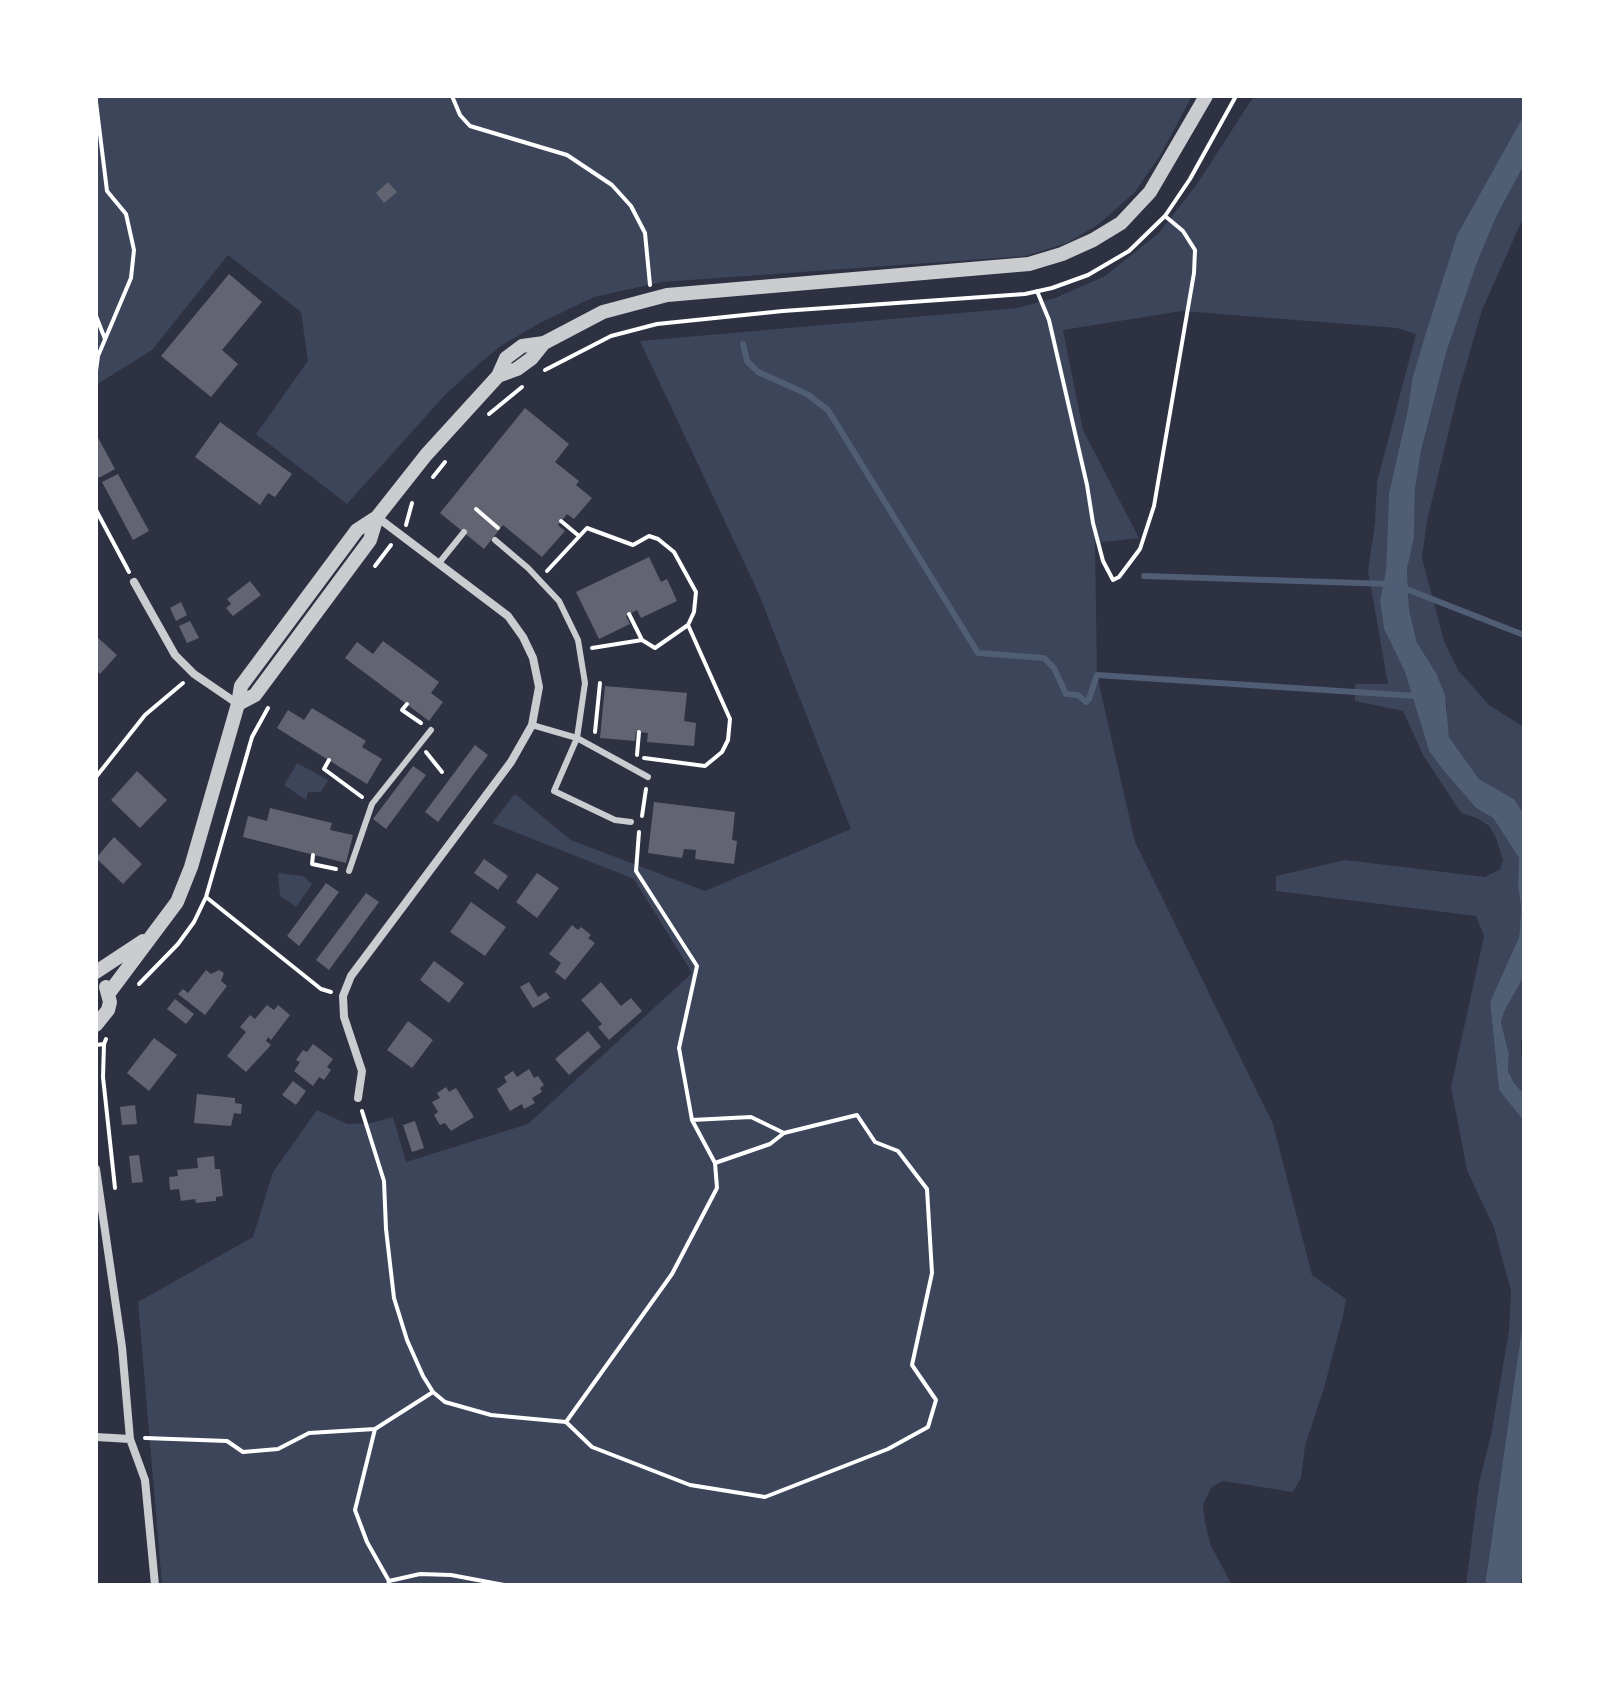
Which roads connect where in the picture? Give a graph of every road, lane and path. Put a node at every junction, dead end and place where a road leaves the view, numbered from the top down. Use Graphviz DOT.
graph roads {
  1 [pos="452,96"];
  2 [pos="1206,96"];
  3 [pos="1236,96"];
  4 [pos="96,102"];
  5 [pos="1165,216"];
  6 [pos="1037,291"];
  7 [pos="651,299"];
  8 [pos="96,316"];
  9 [pos="105,339"];
  10 [pos="96,371"];
  11 [pos="545,371"];
  12 [pos="523,387"];
  13 [pos="481,421"];
  14 [pos="450,457"];
  15 [pos="431,480"];
  16 [pos="412,502"];
  17 [pos="476,509"];
  18 [pos="96,510"];
  19 [pos="377,517"];
  20 [pos="561,521"];
  21 [pos="502,531"];
  22 [pos="464,532"];
  23 [pos="399,534"];
  24 [pos="579,536"];
  25 [pos="495,540"];
  26 [pos="439,563"];
  27 [pos="370,572"];
  28 [pos="539,580"];
  29 [pos="134,582"];
  30 [pos="629,614"];
  31 [pos="688,625"];
  32 [pos="642,640"];
  33 [pos="580,649"];
  34 [pos="189,678"];
  35 [pos="276,697"];
  36 [pos="238,704"];
  37 [pos="407,704"];
  38 [pos="532,725"];
  39 [pos="579,729"];
  40 [pos="431,730"];
  41 [pos="639,732"];
  42 [pos="577,738"];
  43 [pos="421,743"];
  44 [pos="595,743"];
  45 [pos="623,749"];
  46 [pos="637,755"];
  47 [pos="329,760"];
  48 [pos="442,772"];
  49 [pos="96,777"];
  50 [pos="648,777"];
  51 [pos="372,804"];
  52 [pos="631,822"];
  53 [pos="313,855"];
  54 [pos="349,871"];
  55 [pos="206,897"];
  56 [pos="156,931"];
  57 [pos="96,974"];
  58 [pos="132,992"];
  59 [pos="109,993"];
  60 [pos="343,996"];
  61 [pos="100,1028"];
  62 [pos="96,1045"];
  63 [pos="358,1098"];
  64 [pos="692,1120"];
  65 [pos="784,1133"];
  66 [pos="715,1163"];
  67 [pos="96,1169"];
  68 [pos="433,1392"];
  69 [pos="566,1422"];
  70 [pos="375,1429"];
  71 [pos="96,1437"];
  72 [pos="143,1438"];
  73 [pos="130,1439"];
  74 [pos="388,1583"];
  75 [pos="155,1585"];
  76 [pos="504,1585"];
  1 -- 7 [label="path"];
  2 -- 7 [label="street"];
  3 -- 5 [label="path"];
  4 -- 9 [label="path"];
  5 -- 6 [label="path"];
  5 -- 6 [label="path"];
  6 -- 11 [label="path"];
  7 -- 19 [label="street"];
  8 -- 9 [label="path"];
  9 -- 10 [label="path"];
  12 -- 13 [label="path"];
  14 -- 15 [label="path"];
  16 -- 23 [label="path"];
  17 -- 21 [label="path"];
  18 -- 29 [label="path"];
  19 -- 23 [label="street"];
  19 -- 36 [label="street"];
  20 -- 24 [label="path"];
  22 -- 26 [label="lane"];
  23 -- 26 [label="street"];
  23 -- 27 [label="path"];
  24 -- 28 [label="path"];
  24 -- 31 [label="path"];
  25 -- 28 [label="lane"];
  26 -- 38 [label="street"];
  28 -- 33 [label="lane"];
  29 -- 36 [label="street"];
  30 -- 32 [label="path"];
  31 -- 32 [label="path"];
  31 -- 46 [label="path"];
  32 -- 33 [label="path"];
  33 -- 39 [label="lane"];
  34 -- 49 [label="path"];
  35 -- 55 [label="path"];
  36 -- 56 [label="street"];
  37 -- 40 [label="path"];
  38 -- 42 [label="lane"];
  38 -- 60 [label="street"];
  39 -- 42 [label="lane"];
  39 -- 44 [label="path"];
  40 -- 43 [label="lane"];
  41 -- 46 [label="path"];
  42 -- 50 [label="lane"];
  42 -- 52 [label="lane"];
  43 -- 48 [label="path"];
  43 -- 51 [label="lane"];
  45 -- 46 [label="path"];
  47 -- 51 [label="path"];
  50 -- 64 [label="path"];
  51 -- 54 [label="lane"];
  53 -- 54 [label="path"];
  55 -- 58 [label="path"];
  55 -- 60 [label="path"];
  56 -- 57 [label="street"];
  56 -- 59 [label="street"];
  57 -- 59 [label="street"];
  59 -- 61 [label="street"];
  60 -- 63 [label="street"];
  61 -- 62 [label="path"];
  63 -- 68 [label="path"];
  64 -- 65 [label="path"];
  64 -- 66 [label="path"];
  65 -- 66 [label="path"];
  65 -- 69 [label="path"];
  66 -- 69 [label="path"];
  67 -- 73 [label="street"];
  68 -- 69 [label="path"];
  68 -- 70 [label="path"];
  70 -- 72 [label="path"];
  70 -- 74 [label="path"];
  71 -- 73 [label="street"];
  73 -- 75 [label="street"];
  74 -- 76 [label="path"];
}
